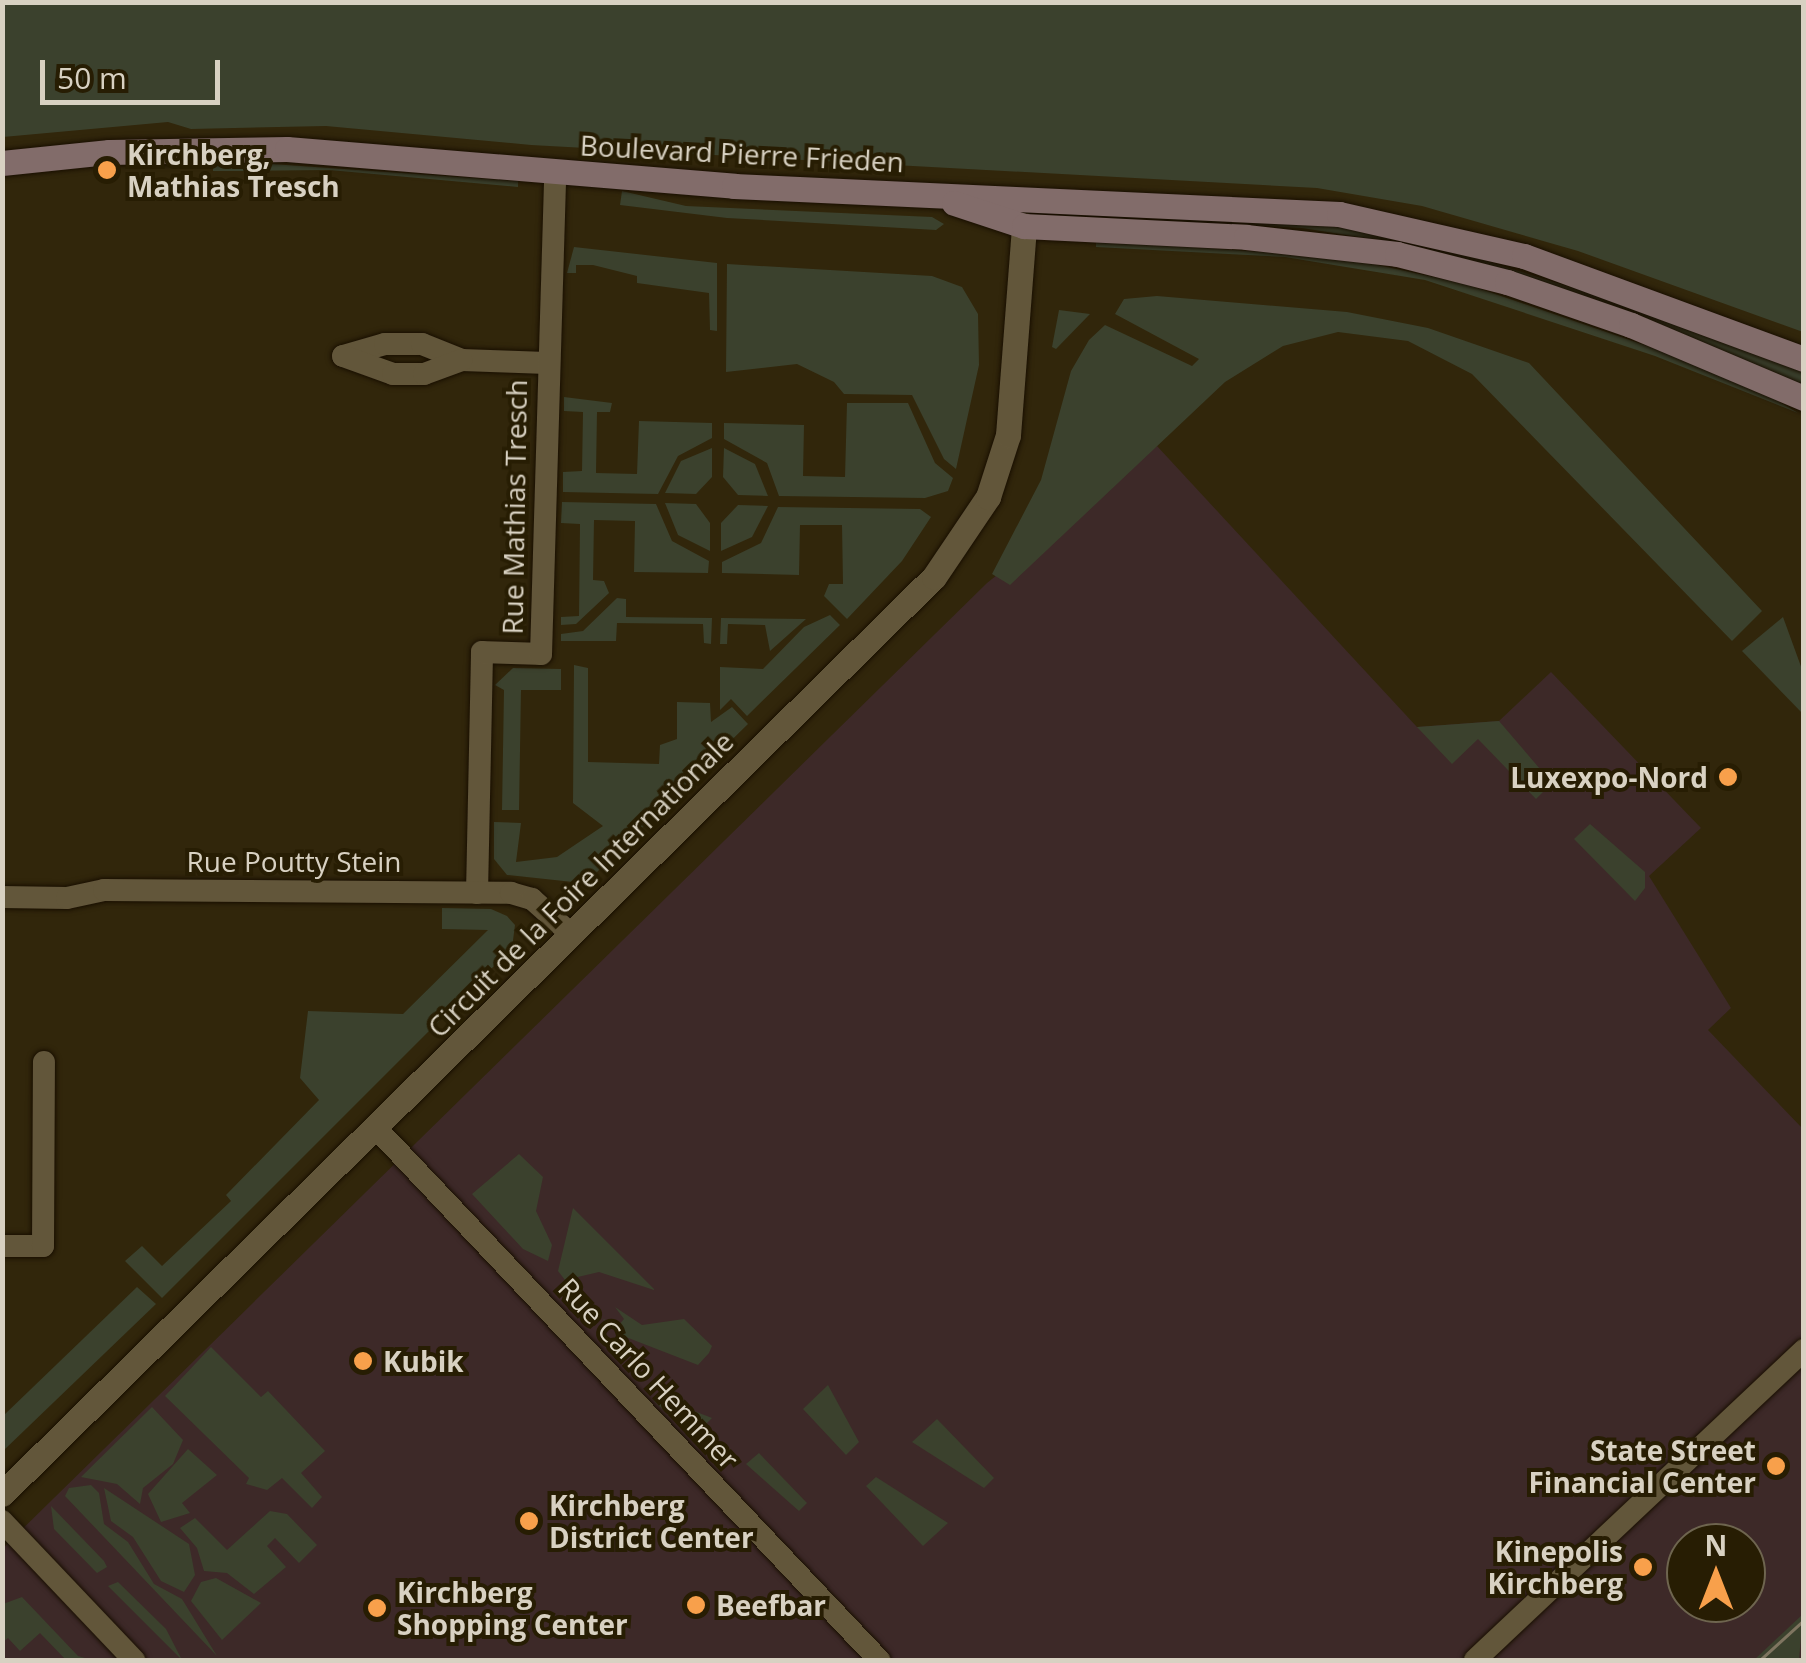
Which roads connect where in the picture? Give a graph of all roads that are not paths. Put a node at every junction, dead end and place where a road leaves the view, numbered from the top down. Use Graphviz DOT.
graph roads {
  1 [pos="2,162"];
  2 [pos="555,172"];
  3 [pos="925,194"];
  4 [pos="1082,200"];
  5 [pos="550,206"];
  6 [pos="1024,226"];
  7 [pos="1804,359"];
  8 [pos="462,360"];
  9 [pos="547,363"];
  10 [pos="1804,398"];
  11 [pos="477,892"];
  12 [pos="2,897"];
  13 [pos="572,934"];
  14 [pos="44,1062"];
  15 [pos="375,1127"];
  16 [pos="2,1246"];
  17 [pos="1804,1350"];
  18 [pos="2,1494"];
  19 [pos="2,1521"];
  20 [pos="134,1660"];
  21 [pos="879,1660"];
  22 [pos="1474,1660"];
  1 -- 2 [label="main road, Boulevard Pierre Frieden"];
  2 -- 3 [label="main road, Boulevard Pierre Frieden"];
  2 -- 5 [label="street, Boulevard Pierre Frieden"];
  3 -- 4 [label="main road, Boulevard Pierre Frieden"];
  3 -- 6 [label="main road, Boulevard Pierre Frieden"];
  4 -- 6 [label="main road"];
  4 -- 7 [label="main road"];
  5 -- 9 [label="street, Rue Mathias Tresch"];
  6 -- 10 [label="main road"];
  6 -- 13 [label="street, Circuit de la Foire Internationale"];
  8 -- 9 [label="street, Rue Mathias Tresch"];
  9 -- 11 [label="street, Rue Mathias Tresch"];
  11 -- 12 [label="street, Rue Poutty Stein"];
  11 -- 13 [label="street, Rue Poutty Stein"];
  13 -- 15 [label="street, Circuit de la Foire Internationale"];
  14 -- 16 [label="street"];
  15 -- 18 [label="street, Circuit de la Foire Internationale"];
  15 -- 21 [label="street, Rue Carlo Hemmer"];
  17 -- 22 [label="street"];
  19 -- 20 [label="street"];
}
